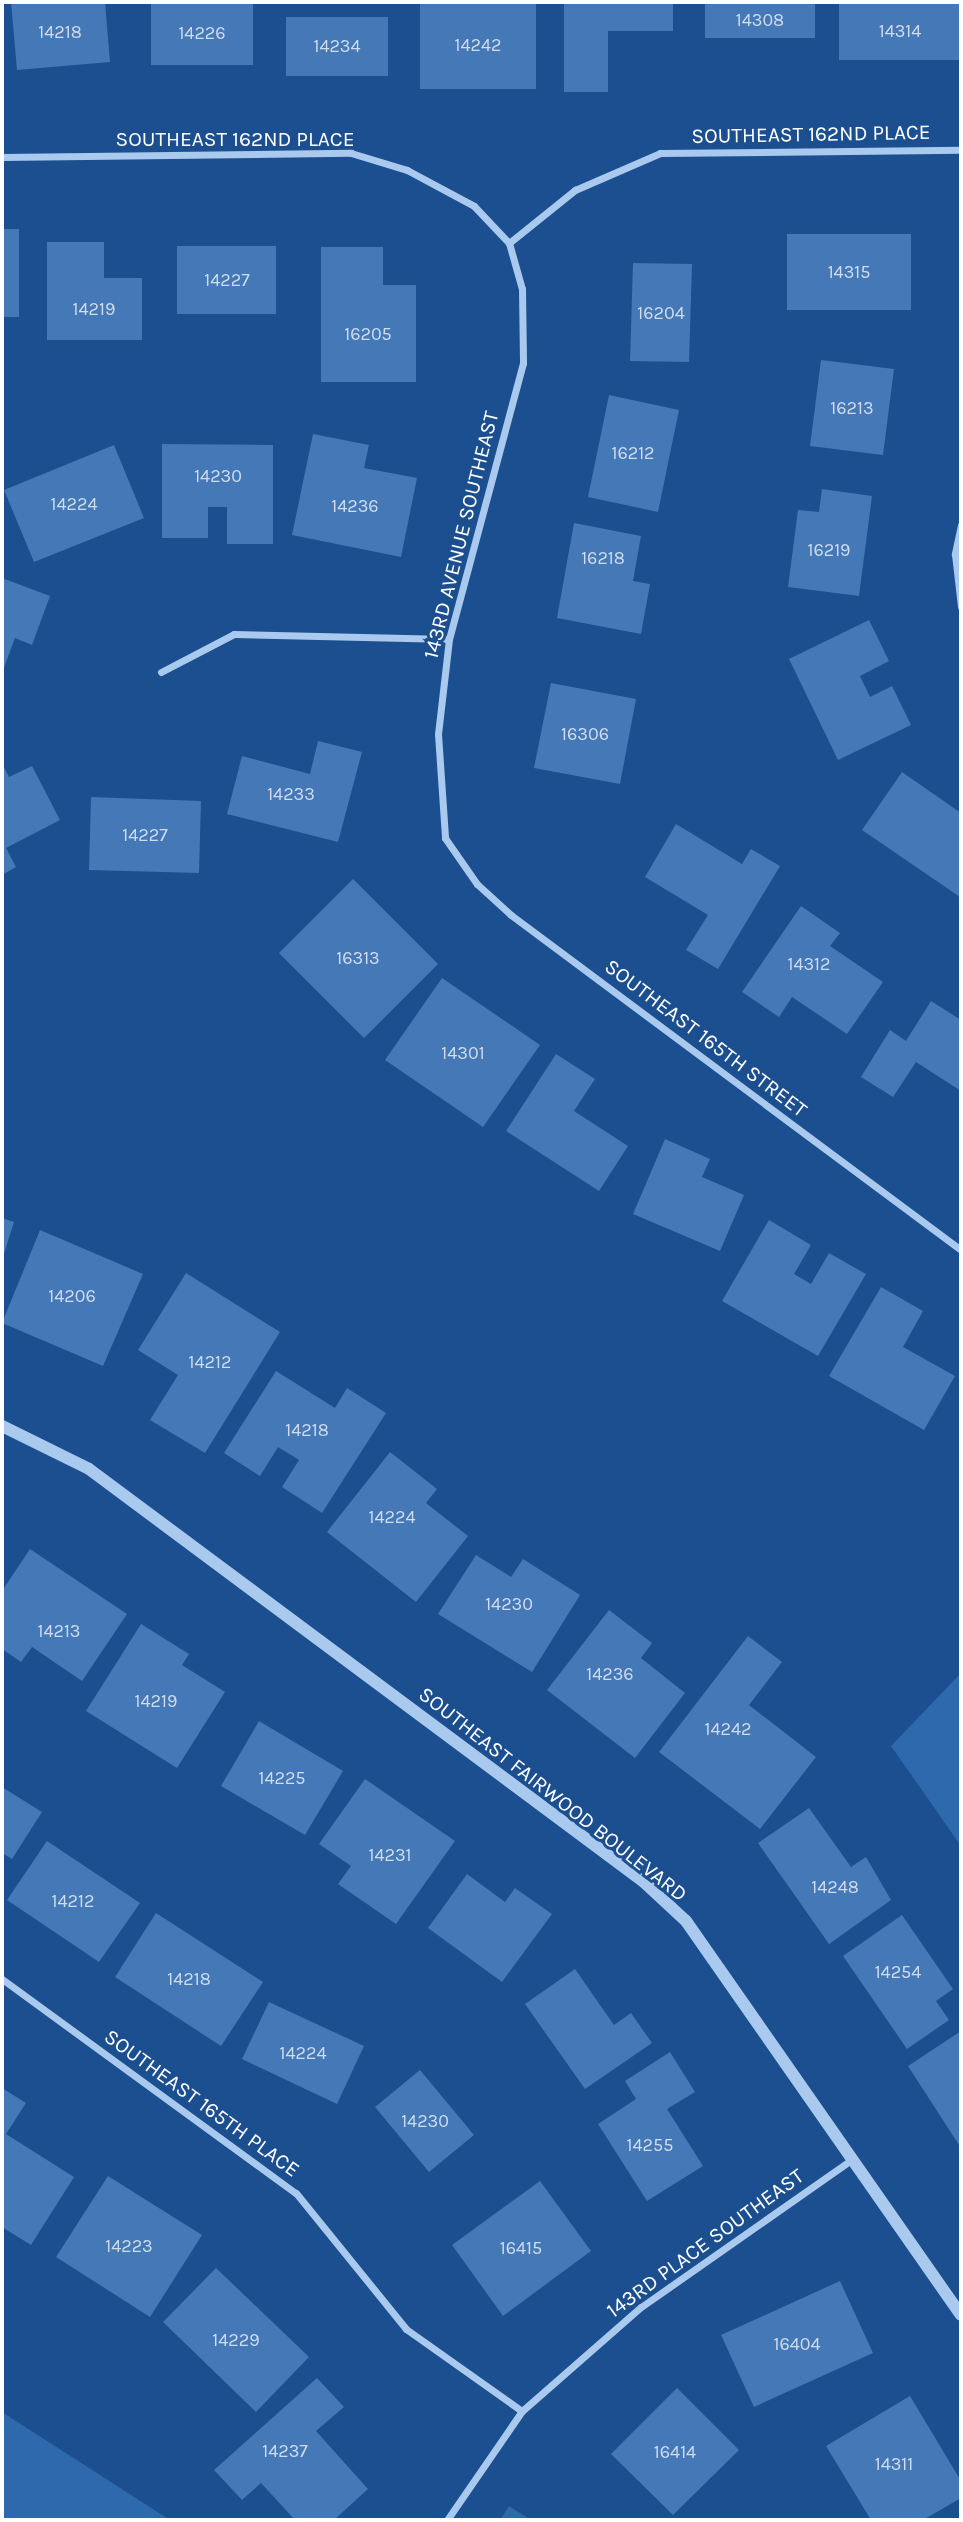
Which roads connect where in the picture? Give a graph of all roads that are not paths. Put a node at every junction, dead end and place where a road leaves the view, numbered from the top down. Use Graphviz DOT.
graph roads {
  1 [pos="961,150"];
  2 [pos="2,157"];
  3 [pos="509,243"];
  4 [pos="961,526"];
  5 [pos="961,607"];
  6 [pos="449,639"];
  7 [pos="161,672"];
  8 [pos="446,838"];
  9 [pos="961,1250"];
  10 [pos="2,1426"];
  11 [pos="2,1979"];
  12 [pos="853,2158"];
  13 [pos="961,2315"];
  14 [pos="522,2411"];
  15 [pos="447,2520"];
  1 -- 3 [label="street, SOUTHEAST 162ND PLACE"];
  2 -- 3 [label="street, SOUTHEAST 162ND PLACE"];
  3 -- 6 [label="street, 143RD AVENUE SOUTHEAST"];
  4 -- 5 [label="street"];
  6 -- 7 [label="street"];
  6 -- 8 [label="street, 143RD AVENUE SOUTHEAST"];
  8 -- 9 [label="street, SOUTHEAST 165TH STREET"];
  10 -- 12 [label="street, SOUTHEAST FAIRWOOD BOULEVARD"];
  11 -- 14 [label="street, SOUTHEAST 165TH PLACE"];
  12 -- 13 [label="street, SOUTHEAST FAIRWOOD BOULEVARD"];
  12 -- 14 [label="street, 143RD PLACE SOUTHEAST"];
  14 -- 15 [label="street, 143RD PLACE SOUTHEAST"];
}
